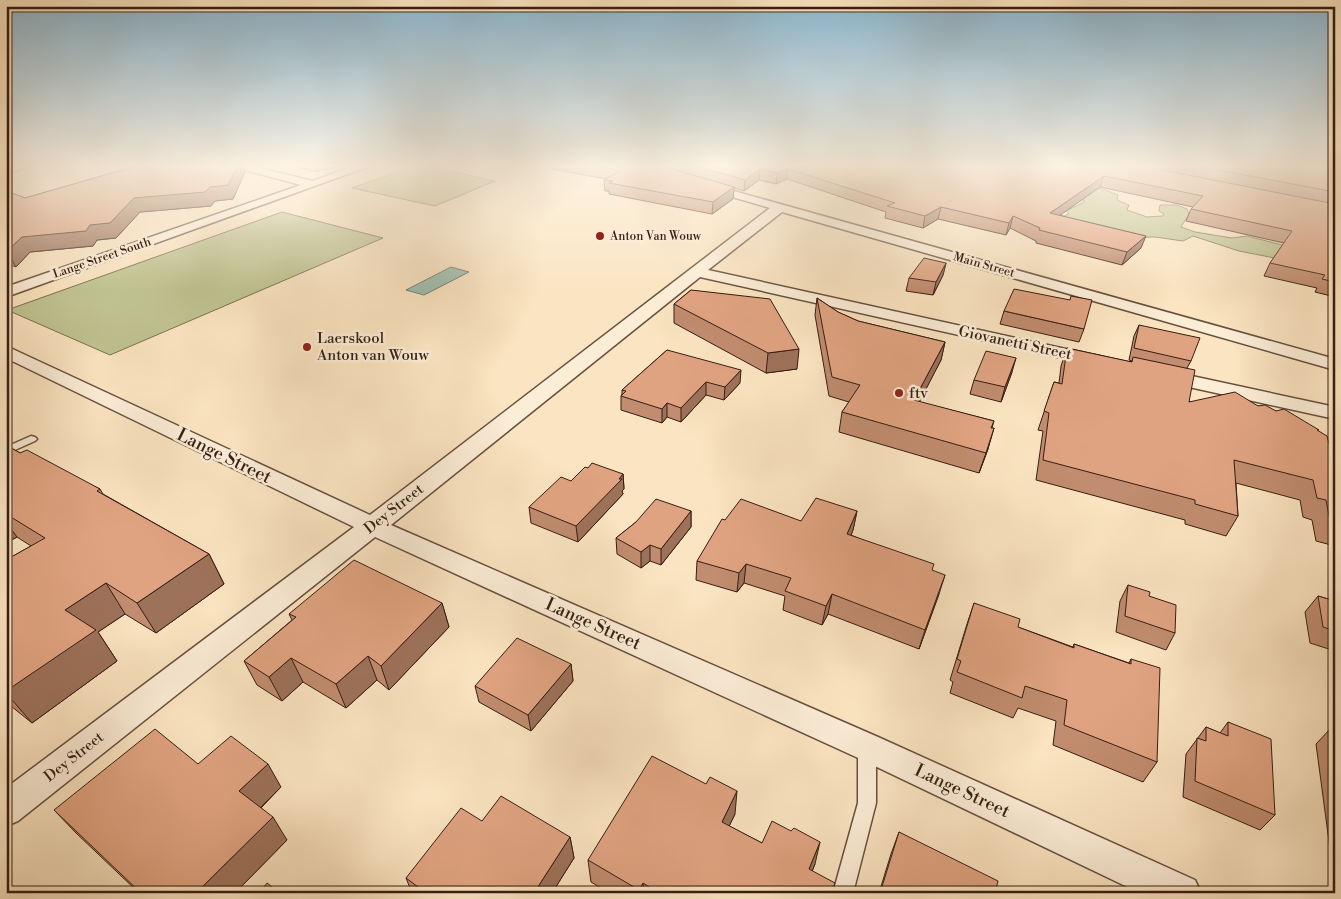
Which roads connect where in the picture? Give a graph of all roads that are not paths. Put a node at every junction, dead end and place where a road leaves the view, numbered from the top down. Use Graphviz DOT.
graph roads {
  1 [pos="248,207"];
  2 [pos="780,207"];
  3 [pos="695,272"];
  4 [pos="6,292"];
  5 [pos="6,350"];
  6 [pos="1112,364"];
  7 [pos="1335,364"];
  8 [pos="1150,373"];
  9 [pos="1335,413"];
  10 [pos="31,439"];
  11 [pos="6,451"];
  12 [pos="372,526"];
  13 [pos="867,747"];
  14 [pos="6,809"];
  15 [pos="843,893"];
  16 [pos="1182,893"];
  1 -- 4 [label="street, Lange Street South"];
  2 -- 3 [label="street, Dey Street"];
  2 -- 7 [label="street, Main Street"];
  3 -- 6 [label="street, Giovanetti Street"];
  3 -- 12 [label="street, Dey Street"];
  5 -- 12 [label="street, Lange Street"];
  8 -- 9 [label="street"];
  10 -- 11 [label="lane"];
  12 -- 13 [label="street, Lange Street"];
  12 -- 14 [label="street, Dey Street"];
  13 -- 15 [label="lane"];
  13 -- 16 [label="street, Lange Street"];
}
